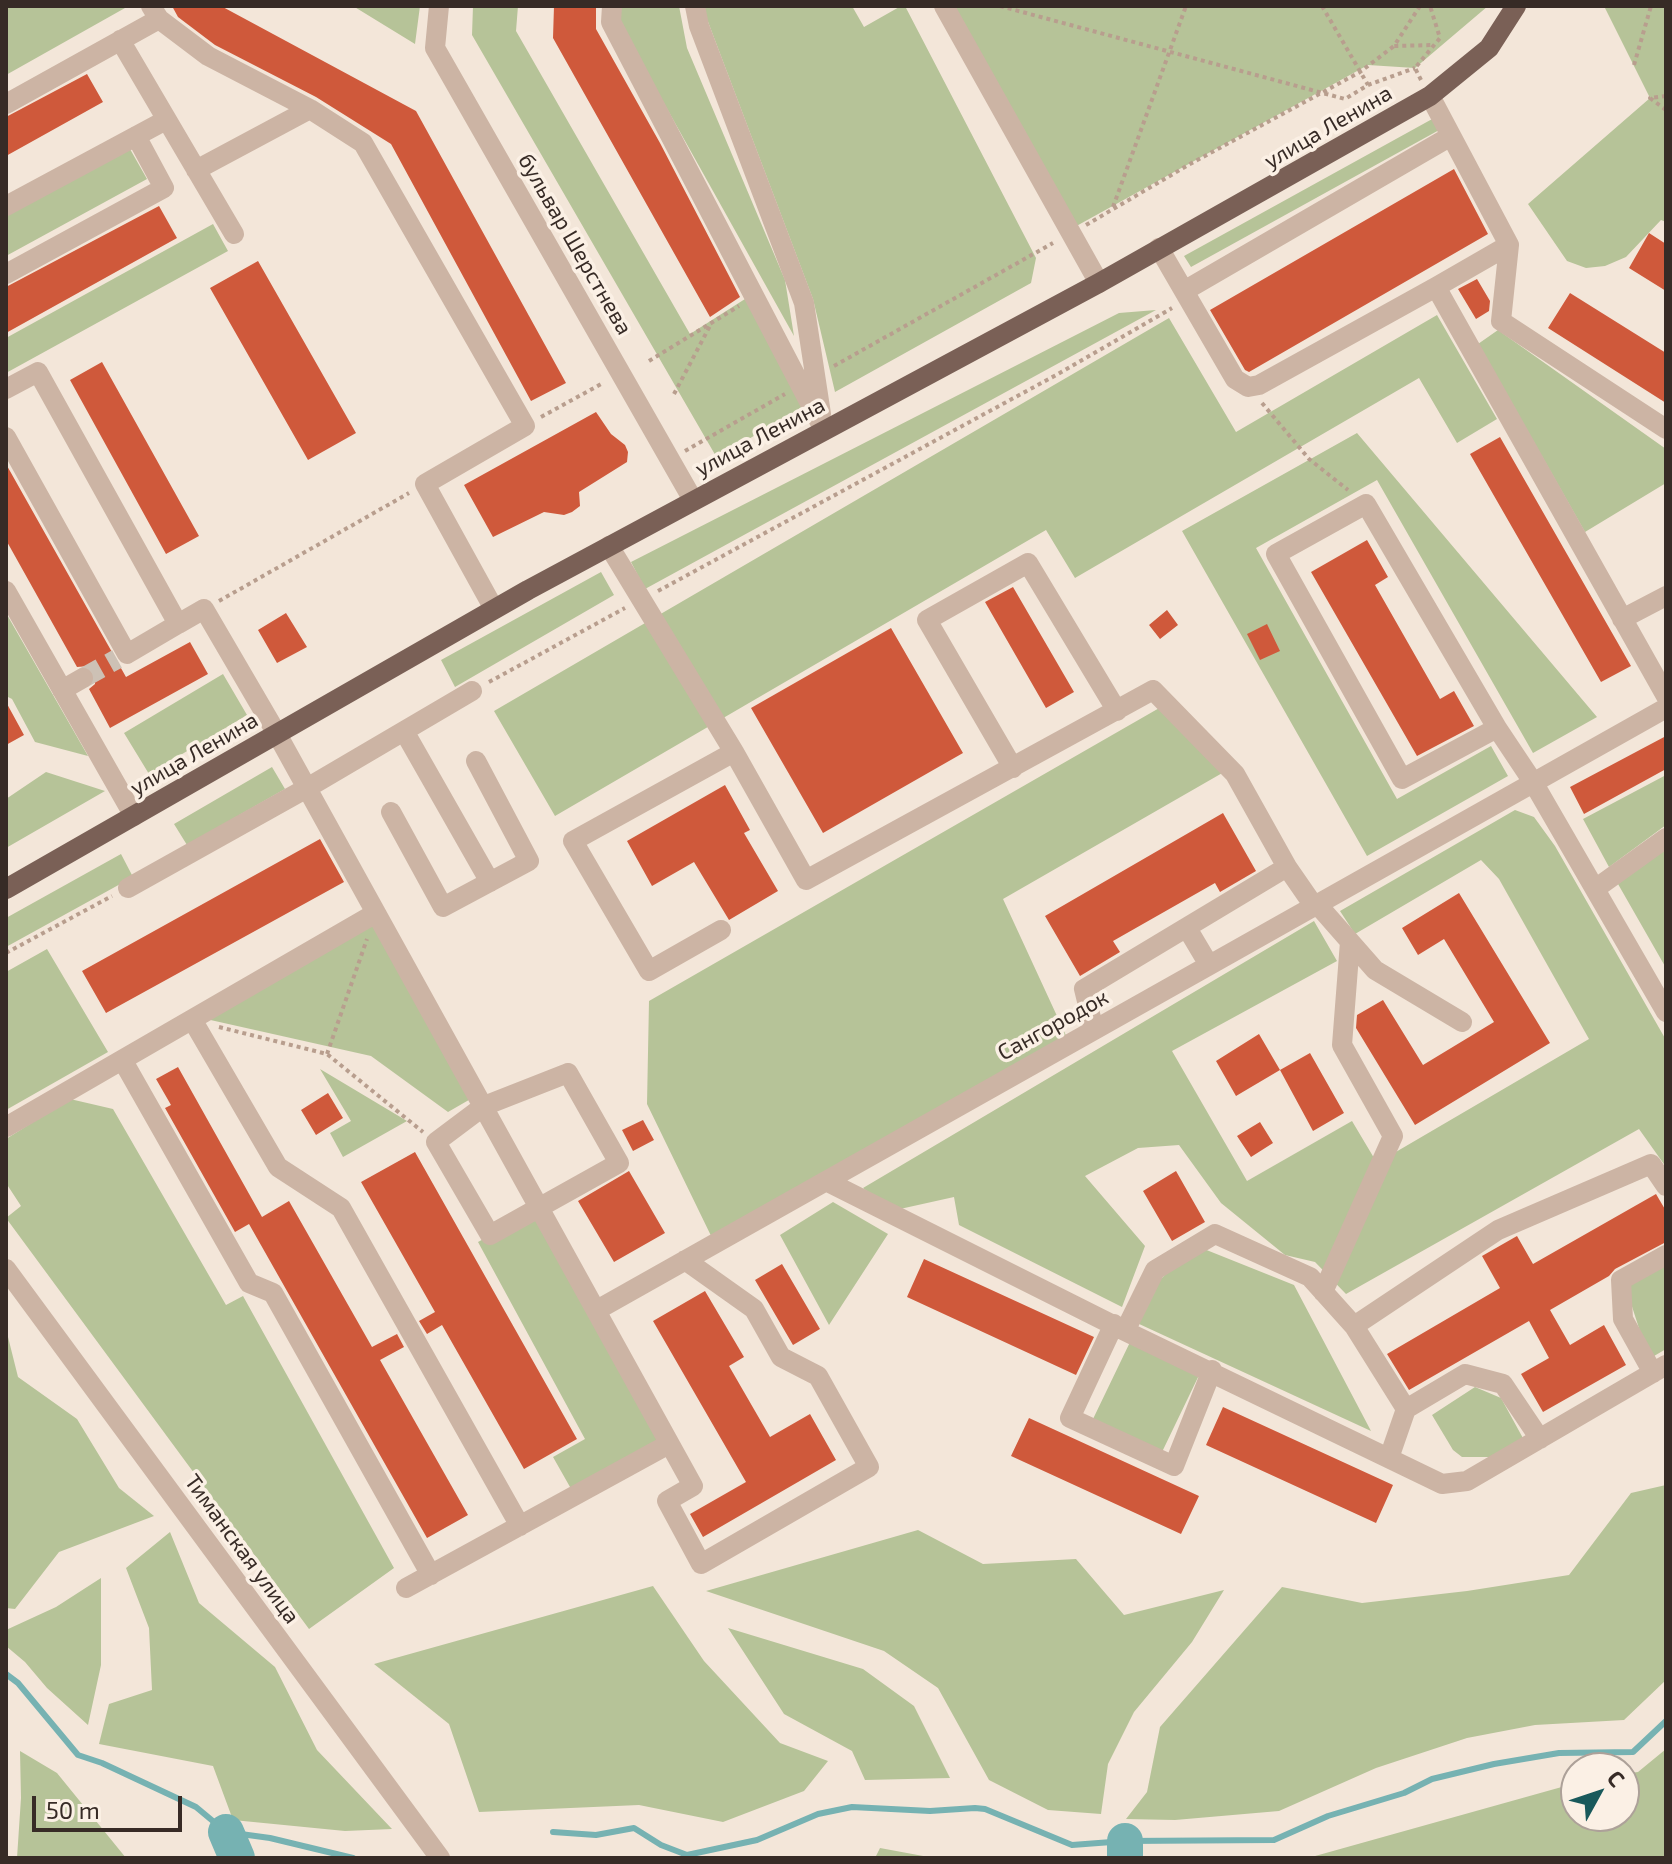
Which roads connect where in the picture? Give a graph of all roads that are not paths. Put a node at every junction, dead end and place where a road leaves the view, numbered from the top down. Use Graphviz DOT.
graph roads {
  1 [pos="439,6"];
  2 [pos="612,6"];
  3 [pos="695,6"];
  4 [pos="944,6"];
  5 [pos="1516,6"];
  6 [pos="155,12"];
  7 [pos="120,40"];
  8 [pos="1430,96"];
  9 [pos="6,104"];
  10 [pos="310,109"];
  11 [pos="166,120"];
  12 [pos="136,136"];
  13 [pos="1451,136"];
  14 [pos="196,170"];
  15 [pos="6,206"];
  16 [pos="234,234"];
  17 [pos="1509,245"];
  18 [pos="1159,248"];
  19 [pos="6,274"];
  20 [pos="1099,283"];
  21 [pos="1436,287"];
  22 [pos="1186,295"];
  23 [pos="808,381"];
  24 [pos="6,389"];
  25 [pos="1666,429"];
  26 [pos="824,430"];
  27 [pos="6,437"];
  28 [pos="693,500"];
  29 [pos="609,546"];
  30 [pos="7,596"];
  31 [pos="1666,596"];
  32 [pos="494,609"];
  33 [pos="1622,619"];
  34 [pos="178,624"];
  35 [pos="83,678"];
  36 [pos="62,690"];
  37 [pos="472,691"];
  38 [pos="1666,696"];
  39 [pos="1666,708"];
  40 [pos="1117,711"];
  41 [pos="1497,728"];
  42 [pos="404,731"];
  43 [pos="277,734"];
  44 [pos="734,752"];
  45 [pos="476,761"];
  46 [pos="1013,768"];
  47 [pos="1533,782"];
  48 [pos="307,788"];
  49 [pos="391,812"];
  50 [pos="134,816"];
  51 [pos="1666,838"];
  52 [pos="1287,867"];
  53 [pos="490,882"];
  54 [pos="128,888"];
  55 [pos="6,889"];
  56 [pos="1595,889"];
  57 [pos="1316,905"];
  58 [pos="376,913"];
  59 [pos="1187,928"];
  60 [pos="721,930"];
  61 [pos="1350,942"];
  62 [pos="1209,965"];
  63 [pos="1666,1012"];
  64 [pos="193,1021"];
  65 [pos="1462,1022"];
  66 [pos="1094,1030"];
  67 [pos="123,1061"];
  68 [pos="484,1106"];
  69 [pos="6,1127"];
  70 [pos="826,1181"];
  71 [pos="1666,1186"];
  72 [pos="540,1207"];
  73 [pos="1666,1255"];
  74 [pos="685,1260"];
  75 [pos="6,1269"];
  76 [pos="1323,1292"];
  77 [pos="597,1310"];
  78 [pos="1354,1326"];
  79 [pos="1119,1327"];
  80 [pos="1660,1369"];
  81 [pos="1212,1370"];
  82 [pos="1406,1409"];
  83 [pos="1540,1439"];
  84 [pos="669,1444"];
  85 [pos="1389,1458"];
  86 [pos="520,1526"];
  87 [pos="431,1575"];
  88 [pos="406,1588"];
  89 [pos="440,1858"];
  1 -- 28 [label="street, бульвар Шерстнева"];
  2 -- 23 [label="street"];
  3 -- 23 [label="street"];
  4 -- 20 [label="street"];
  5 -- 8 [label="main road, улица Ленина"];
  6 -- 7 [label="street"];
  6 -- 10 [label="street"];
  7 -- 9 [label="street"];
  7 -- 11 [label="street"];
  8 -- 13 [label="street"];
  8 -- 18 [label="main road, улица Ленина"];
  10 -- 14 [label="street"];
  10 -- 32 [label="street"];
  11 -- 12 [label="street"];
  11 -- 14 [label="street"];
  12 -- 15 [label="street"];
  12 -- 19 [label="street"];
  13 -- 17 [label="street"];
  13 -- 22 [label="street"];
  14 -- 16 [label="street"];
  17 -- 21 [label="street"];
  17 -- 25 [label="street"];
  18 -- 20 [label="main road, улица Ленина"];
  18 -- 22 [label="street"];
  20 -- 26 [label="main road, улица Ленина"];
  21 -- 22 [label="street"];
  21 -- 33 [label="street"];
  23 -- 26 [label="street"];
  24 -- 34 [label="street"];
  26 -- 28 [label="main road, улица Ленина"];
  27 -- 34 [label="street"];
  28 -- 29 [label="main road, улица Ленина"];
  29 -- 32 [label="main road, улица Ленина"];
  29 -- 44 [label="street"];
  30 -- 36 [label="street"];
  31 -- 33 [label="street"];
  32 -- 43 [label="main road, улица Ленина"];
  33 -- 38 [label="street"];
  34 -- 43 [label="street"];
  35 -- 36 [label="street"];
  36 -- 50 [label="street"];
  37 -- 42 [label="street"];
  39 -- 47 [label="street, Сангородок"];
  40 -- 46 [label="street"];
  40 -- 46 [label="street"];
  40 -- 52 [label="street"];
  41 -- 41 [label="street"];
  41 -- 47 [label="street"];
  42 -- 48 [label="street"];
  42 -- 53 [label="street"];
  43 -- 48 [label="street"];
  43 -- 50 [label="main road, улица Ленина"];
  44 -- 46 [label="street"];
  44 -- 60 [label="street"];
  45 -- 53 [label="street"];
  47 -- 56 [label="street"];
  47 -- 57 [label="street, Сангородок"];
  48 -- 54 [label="street"];
  48 -- 58 [label="street"];
  49 -- 53 [label="street"];
  50 -- 55 [label="main road, улица Ленина"];
  51 -- 56 [label="street"];
  52 -- 57 [label="street"];
  52 -- 59 [label="street"];
  56 -- 63 [label="street"];
  57 -- 61 [label="street"];
  57 -- 62 [label="street, Сангородок"];
  58 -- 64 [label="street"];
  58 -- 68 [label="street"];
  59 -- 62 [label="street"];
  59 -- 66 [label="street"];
  61 -- 65 [label="street"];
  61 -- 76 [label="street"];
  62 -- 66 [label="street, Сангородок"];
  64 -- 67 [label="street"];
  64 -- 86 [label="street"];
  66 -- 70 [label="street, Сангородок"];
  67 -- 69 [label="street"];
  67 -- 87 [label="street"];
  68 -- 72 [label="street"];
  68 -- 72 [label="street"];
  68 -- 72 [label="street"];
  70 -- 74 [label="street, Сангородок"];
  70 -- 79 [label="street"];
  71 -- 78 [label="street"];
  72 -- 77 [label="street"];
  73 -- 80 [label="street"];
  74 -- 77 [label="street, Сангородок"];
  74 -- 84 [label="street"];
  75 -- 89 [label="street, Тиманская улица"];
  76 -- 78 [label="street"];
  76 -- 79 [label="street"];
  77 -- 84 [label="street"];
  78 -- 82 [label="street"];
  79 -- 81 [label="street"];
  79 -- 81 [label="street"];
  80 -- 83 [label="street"];
  81 -- 85 [label="street"];
  82 -- 83 [label="street"];
  82 -- 85 [label="street"];
  83 -- 85 [label="street"];
  84 -- 86 [label="street"];
  86 -- 87 [label="street"];
  87 -- 88 [label="street"];
}
